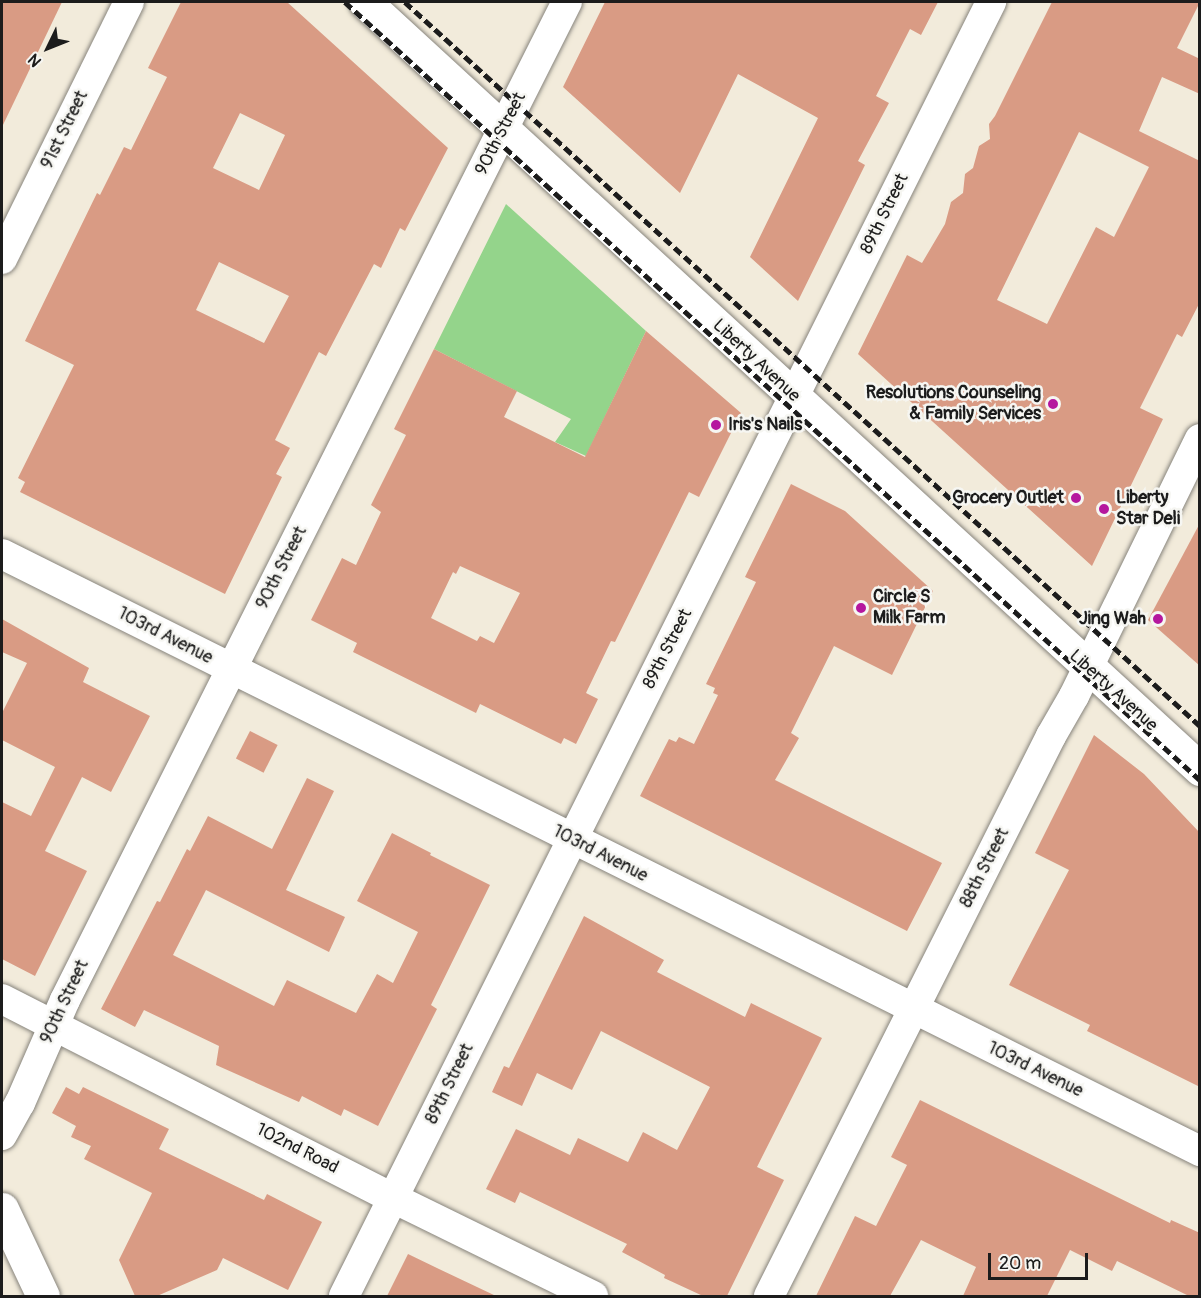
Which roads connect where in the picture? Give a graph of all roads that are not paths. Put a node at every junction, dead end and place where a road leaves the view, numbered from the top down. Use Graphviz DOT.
graph roads {
  1 [pos="129,2"];
  2 [pos="365,2"];
  3 [pos="567,2"];
  4 [pos="991,2"];
  5 [pos="504,128"];
  6 [pos="2,259"];
  7 [pos="794,396"];
  8 [pos="1200,439"];
  9 [pos="2,554"];
  10 [pos="1086,667"];
  11 [pos="231,669"];
  12 [pos="1200,769"];
  13 [pos="572,840"];
  14 [pos="2,999"];
  15 [pos="913,1010"];
  16 [pos="53,1023"];
  17 [pos="2,1135"];
  18 [pos="1200,1150"];
  19 [pos="393,1198"];
  20 [pos="2,1209"];
  21 [pos="43,1296"];
  22 [pos="344,1296"];
  23 [pos="593,1296"];
  24 [pos="769,1296"];
  1 -- 6 [label="street, 91st Street"];
  2 -- 5 [label="street, Liberty Avenue"];
  3 -- 5 [label="street, 90th Street"];
  4 -- 7 [label="street, 89th Street"];
  5 -- 7 [label="street, Liberty Avenue"];
  5 -- 11 [label="street, 90th Street"];
  7 -- 10 [label="street, Liberty Avenue"];
  7 -- 13 [label="street, 89th Street"];
  8 -- 10 [label="street, 88th Street"];
  9 -- 11 [label="street, 103rd Avenue"];
  10 -- 12 [label="street, Liberty Avenue"];
  10 -- 15 [label="street, 88th Street"];
  11 -- 13 [label="street, 103rd Avenue"];
  11 -- 16 [label="street, 90th Street"];
  13 -- 15 [label="street, 103rd Avenue"];
  13 -- 19 [label="street, 89th Street"];
  14 -- 16 [label="street, 102nd Road"];
  15 -- 18 [label="street, 103rd Avenue"];
  15 -- 24 [label="street, 88th Street"];
  16 -- 17 [label="street, 90th Street"];
  16 -- 19 [label="street, 102nd Road"];
  19 -- 22 [label="street, 89th Street"];
  19 -- 23 [label="street, 102nd Road"];
  20 -- 21 [label="street"];
}
